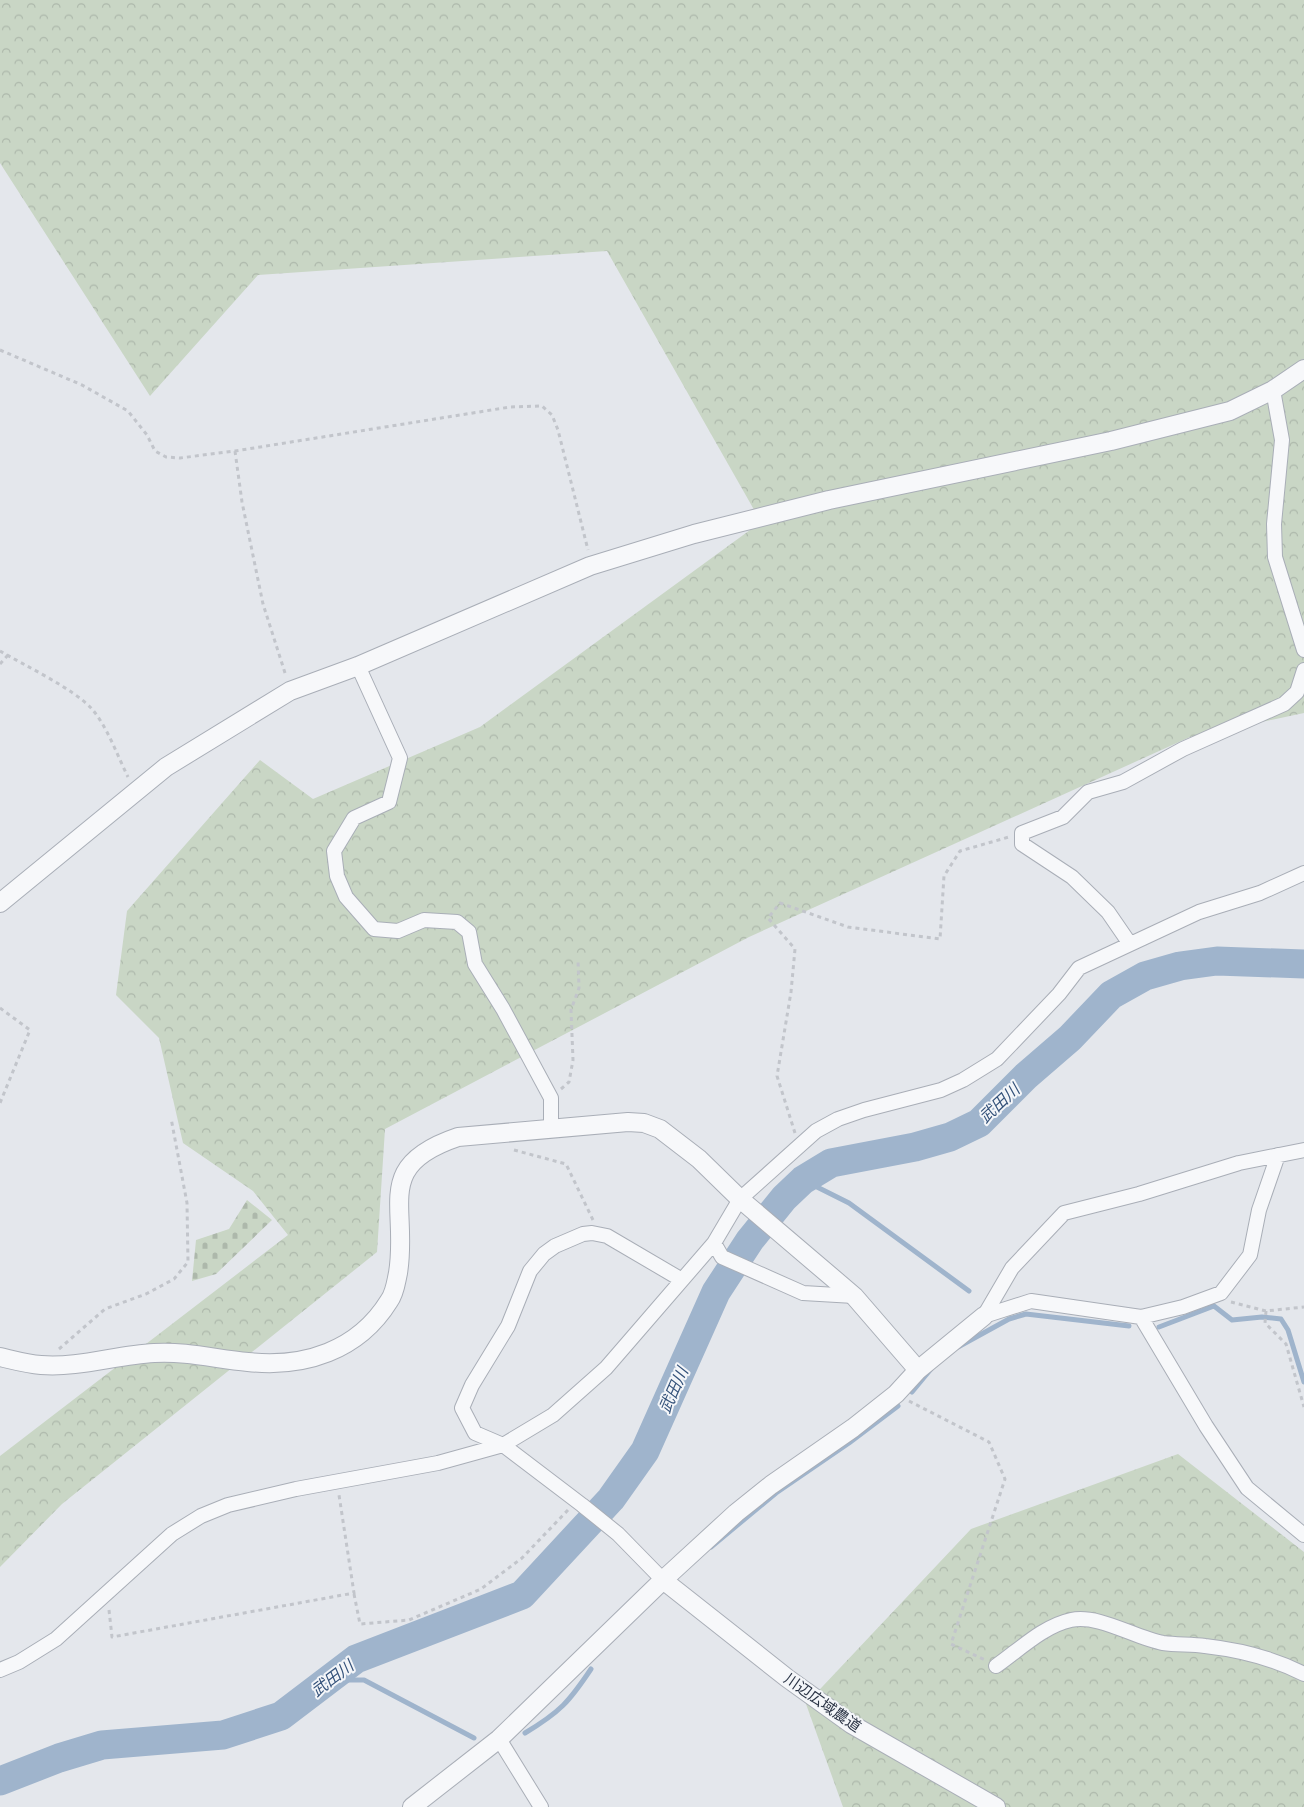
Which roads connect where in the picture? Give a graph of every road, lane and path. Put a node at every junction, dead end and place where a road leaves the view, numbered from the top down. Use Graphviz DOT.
graph roads {
  1 [pos="0,350"];
  2 [pos="1304,369"];
  3 [pos="1273,390"];
  4 [pos="235,451"];
  5 [pos="590,566"];
  6 [pos="1304,650"];
  7 [pos="0,651"];
  8 [pos="8,655"];
  9 [pos="0,664"];
  10 [pos="358,666"];
  11 [pos="1304,670"];
  12 [pos="290,691"];
  13 [pos="134,791"];
  14 [pos="1022,833"];
  15 [pos="1304,872"];
  16 [pos="0,903"];
  17 [pos="1130,944"];
  18 [pos="578,960"];
  19 [pos="0,1008"];
  20 [pos="551,1098"];
  21 [pos="0,1103"];
  22 [pos="171,1118"];
  23 [pos="552,1130"];
  24 [pos="799,1146"];
  25 [pos="508,1148"];
  26 [pos="1304,1150"];
  27 [pos="1278,1155"];
  28 [pos="745,1203"];
  29 [pos="596,1233"];
  30 [pos="714,1243"];
  31 [pos="682,1280"];
  32 [pos="1221,1293"];
  33 [pos="854,1296"];
  34 [pos="1304,1307"];
  35 [pos="1266,1311"];
  36 [pos="984,1316"];
  37 [pos="1141,1317"];
  38 [pos="0,1357"];
  39 [pos="40,1365"];
  40 [pos="918,1370"];
  41 [pos="896,1394"];
  42 [pos="1304,1407"];
  43 [pos="503,1445"];
  44 [pos="337,1482"];
  45 [pos="579,1503"];
  46 [pos="1304,1535"];
  47 [pos="663,1580"];
  48 [pos="107,1592"];
  49 [pos="354,1593"];
  50 [pos="996,1666"];
  51 [pos="0,1670"];
  52 [pos="1304,1674"];
  53 [pos="499,1740"];
  54 [pos="989,1805"];
  55 [pos="412,1807"];
  56 [pos="541,1807"];
  1 -- 4 [label="path"];
  2 -- 3 [label="street"];
  3 -- 5 [label="street"];
  3 -- 6 [label="street"];
  4 -- 5 [label="path"];
  4 -- 12 [label="path"];
  5 -- 10 [label="street"];
  7 -- 8 [label="path"];
  8 -- 9 [label="path"];
  8 -- 13 [label="path"];
  10 -- 12 [label="street"];
  10 -- 20 [label="street"];
  11 -- 14 [label="street"];
  12 -- 13 [label="street"];
  13 -- 16 [label="street"];
  14 -- 17 [label="street"];
  14 -- 24 [label="path"];
  15 -- 17 [label="street"];
  17 -- 24 [label="street"];
  18 -- 20 [label="path"];
  19 -- 21 [label="path"];
  20 -- 23 [label="street"];
  22 -- 39 [label="path"];
  23 -- 28 [label="street"];
  23 -- 39 [label="street"];
  24 -- 28 [label="street"];
  25 -- 29 [label="path"];
  26 -- 27 [label="street"];
  27 -- 32 [label="street"];
  27 -- 36 [label="street"];
  28 -- 30 [label="street"];
  28 -- 33 [label="street"];
  29 -- 31 [label="street"];
  29 -- 43 [label="street"];
  30 -- 31 [label="street"];
  30 -- 33 [label="street"];
  31 -- 43 [label="street"];
  32 -- 35 [label="path"];
  32 -- 37 [label="street"];
  33 -- 40 [label="street"];
  34 -- 35 [label="path"];
  35 -- 42 [label="path"];
  36 -- 37 [label="street"];
  36 -- 40 [label="street"];
  37 -- 46 [label="street"];
  38 -- 39 [label="street"];
  40 -- 41 [label="street"];
  41 -- 47 [label="street"];
  41 -- 50 [label="path"];
  43 -- 44 [label="street"];
  43 -- 45 [label="street"];
  44 -- 48 [label="street"];
  44 -- 49 [label="path"];
  45 -- 47 [label="street"];
  45 -- 49 [label="path"];
  47 -- 53 [label="street"];
  47 -- 54 [label="street, 川辺広域農道"];
  48 -- 49 [label="path"];
  48 -- 51 [label="street"];
  50 -- 52 [label="street"];
  53 -- 55 [label="street"];
  53 -- 56 [label="street"];
}
